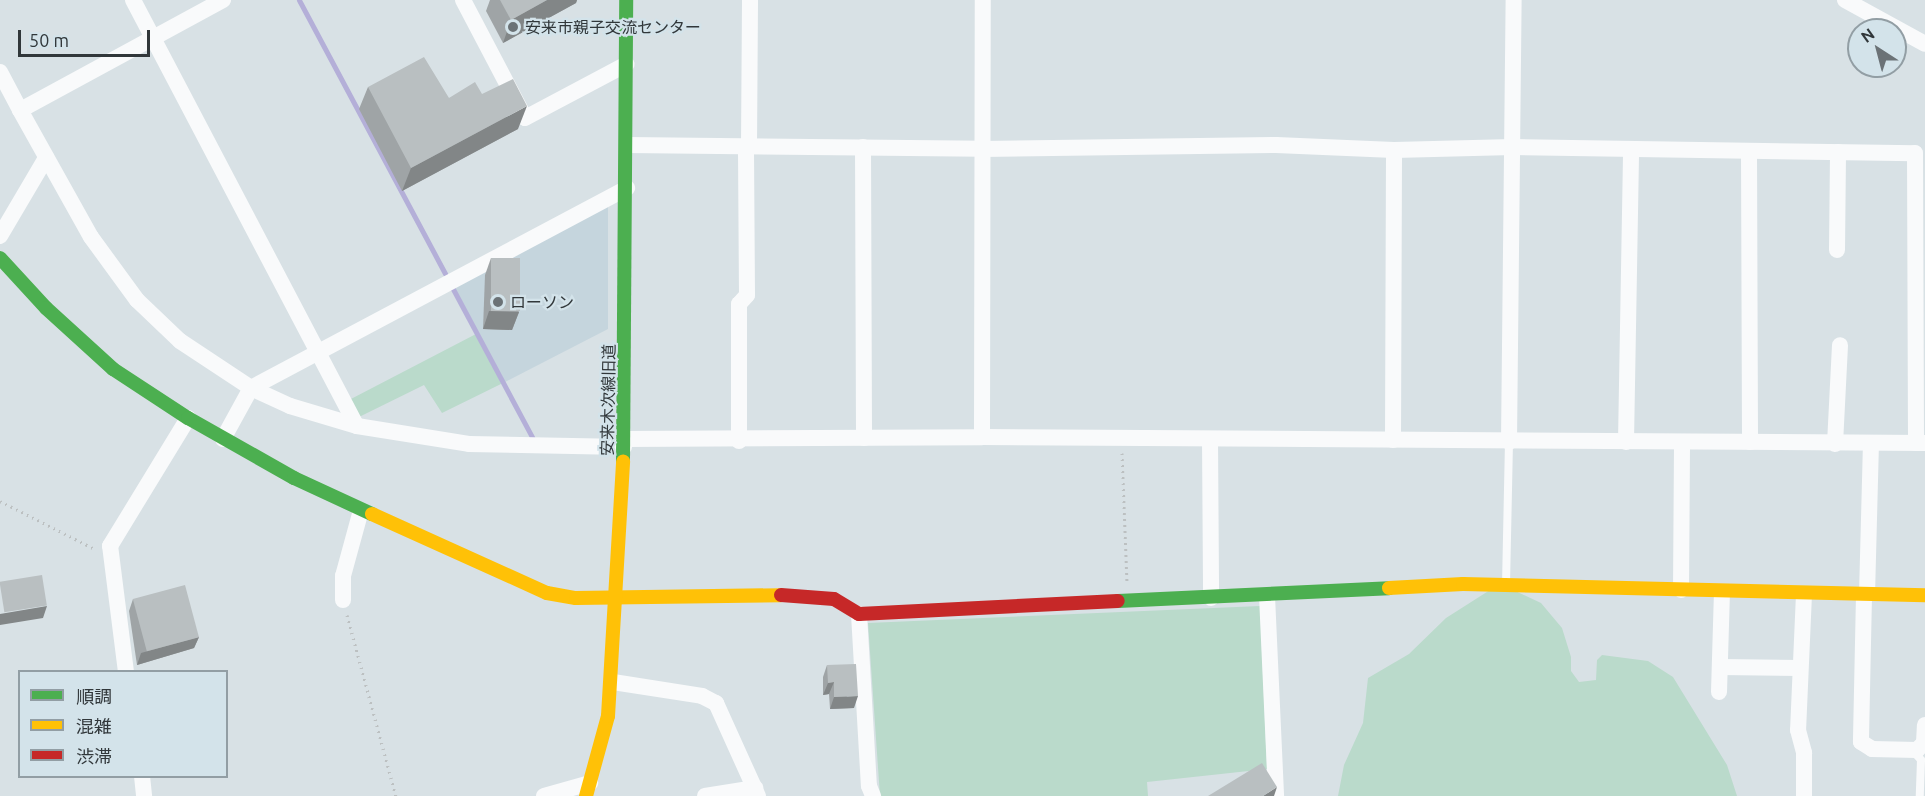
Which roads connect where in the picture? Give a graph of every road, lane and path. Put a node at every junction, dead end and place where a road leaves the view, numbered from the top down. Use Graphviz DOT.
graph roads {
  1 [pos="133,0"];
  2 [pos="223,0"];
  3 [pos="463,0"];
  4 [pos="626,0"];
  5 [pos="750,0"];
  6 [pos="983,0"];
  7 [pos="1514,0"];
  8 [pos="1845,0"];
  9 [pos="153,38"];
  10 [pos="1925,44"];
  11 [pos="627,64"];
  12 [pos="0,72"];
  13 [pos="20,110"];
  14 [pos="627,145"];
  15 [pos="747,145"];
  16 [pos="863,147"];
  17 [pos="1513,147"];
  18 [pos="982,149"];
  19 [pos="1630,149"];
  20 [pos="1394,150"];
  21 [pos="1749,152"];
  22 [pos="1838,152"];
  23 [pos="1920,153"];
  24 [pos="46,158"];
  25 [pos="627,188"];
  26 [pos="0,236"];
  27 [pos="1837,250"];
  28 [pos="0,258"];
  29 [pos="1840,345"];
  30 [pos="319,349"];
  31 [pos="251,388"];
  32 [pos="188,418"];
  33 [pos="357,426"];
  34 [pos="982,437"];
  35 [pos="864,438"];
  36 [pos="224,439"];
  37 [pos="1122,439"];
  38 [pos="1210,440"];
  39 [pos="1393,440"];
  40 [pos="739,441"];
  41 [pos="1509,442"];
  42 [pos="1626,442"];
  43 [pos="1750,442"];
  44 [pos="624,443"];
  45 [pos="1682,443"];
  46 [pos="1920,443"];
  47 [pos="1835,444"];
  48 [pos="1871,445"];
  49 [pos="0,501"];
  50 [pos="361,510"];
  51 [pos="108,555"];
  52 [pos="1506,585"];
  53 [pos="1681,590"];
  54 [pos="1722,592"];
  55 [pos="1804,594"];
  56 [pos="1865,595"];
  57 [pos="1925,595"];
  58 [pos="1267,596"];
  59 [pos="618,598"];
  60 [pos="1210,598"];
  61 [pos="343,600"];
  62 [pos="1127,602"];
  63 [pos="859,614"];
  64 [pos="1720,667"];
  65 [pos="1798,668"];
  66 [pos="126,670"];
  67 [pos="613,682"];
  68 [pos="1719,692"];
  69 [pos="1925,724"];
  70 [pos="1912,751"];
  71 [pos="142,778"];
  72 [pos="1272,787"];
  73 [pos="588,790"];
  74 [pos="757,792"];
  75 [pos="144,796"];
  76 [pos="396,796"];
  77 [pos="544,796"];
  78 [pos="705,796"];
  79 [pos="873,796"];
  80 [pos="1804,796"];
  81 [pos="1920,796"];
  1 -- 9 [label="street"];
  2 -- 9 [label="street"];
  3 -- 11 [label="street"];
  4 -- 11 [label="street, 安来木次線旧道"];
  5 -- 15 [label="street"];
  6 -- 18 [label="street"];
  7 -- 17 [label="street"];
  8 -- 10 [label="street"];
  9 -- 13 [label="street"];
  9 -- 30 [label="street"];
  11 -- 14 [label="street, 安来木次線旧道"];
  12 -- 13 [label="street"];
  13 -- 24 [label="street"];
  14 -- 15 [label="street"];
  14 -- 25 [label="street, 安来木次線旧道"];
  15 -- 16 [label="street"];
  15 -- 40 [label="street"];
  16 -- 18 [label="street"];
  16 -- 35 [label="street"];
  17 -- 19 [label="street"];
  17 -- 20 [label="street"];
  17 -- 41 [label="street"];
  18 -- 20 [label="street"];
  18 -- 34 [label="street"];
  19 -- 21 [label="street"];
  19 -- 42 [label="street"];
  20 -- 39 [label="street"];
  21 -- 22 [label="street"];
  21 -- 43 [label="street"];
  22 -- 23 [label="street"];
  22 -- 27 [label="street"];
  23 -- 46 [label="street"];
  24 -- 26 [label="street"];
  24 -- 31 [label="street"];
  25 -- 30 [label="street"];
  25 -- 44 [label="street, 安来木次線旧道"];
  28 -- 32 [label="street"];
  29 -- 47 [label="street"];
  30 -- 31 [label="street"];
  30 -- 33 [label="street"];
  31 -- 33 [label="street"];
  31 -- 36 [label="street"];
  32 -- 36 [label="street"];
  32 -- 51 [label="street"];
  33 -- 44 [label="street"];
  34 -- 35 [label="street"];
  34 -- 37 [label="street"];
  35 -- 40 [label="street"];
  36 -- 50 [label="street"];
  37 -- 38 [label="street"];
  37 -- 62 [label="path"];
  38 -- 39 [label="street"];
  38 -- 60 [label="street"];
  39 -- 41 [label="street"];
  40 -- 44 [label="street"];
  41 -- 42 [label="street"];
  41 -- 52 [label="lane"];
  42 -- 45 [label="street"];
  43 -- 45 [label="street"];
  43 -- 47 [label="street"];
  44 -- 59 [label="street, 安来木次線旧道"];
  45 -- 53 [label="street"];
  46 -- 48 [label="street"];
  47 -- 48 [label="street"];
  48 -- 56 [label="street"];
  49 -- 51 [label="path"];
  50 -- 59 [label="street"];
  50 -- 61 [label="street"];
  51 -- 66 [label="street"];
  52 -- 53 [label="street"];
  52 -- 58 [label="street"];
  53 -- 54 [label="street"];
  54 -- 55 [label="street"];
  54 -- 64 [label="street"];
  55 -- 56 [label="street"];
  55 -- 65 [label="street"];
  56 -- 57 [label="street"];
  56 -- 70 [label="street"];
  58 -- 60 [label="street"];
  58 -- 72 [label="street"];
  59 -- 63 [label="street"];
  59 -- 67 [label="street, 安来木次線旧道"];
  60 -- 62 [label="street"];
  61 -- 76 [label="path"];
  62 -- 63 [label="street"];
  63 -- 79 [label="street"];
  64 -- 65 [label="street"];
  64 -- 68 [label="street"];
  65 -- 80 [label="street"];
  67 -- 73 [label="street, 安来木次線旧道"];
  67 -- 74 [label="street"];
  69 -- 70 [label="street"];
  70 -- 81 [label="lane"];
  71 -- 75 [label="street"];
  73 -- 77 [label="street"];
  74 -- 78 [label="street"];
}
